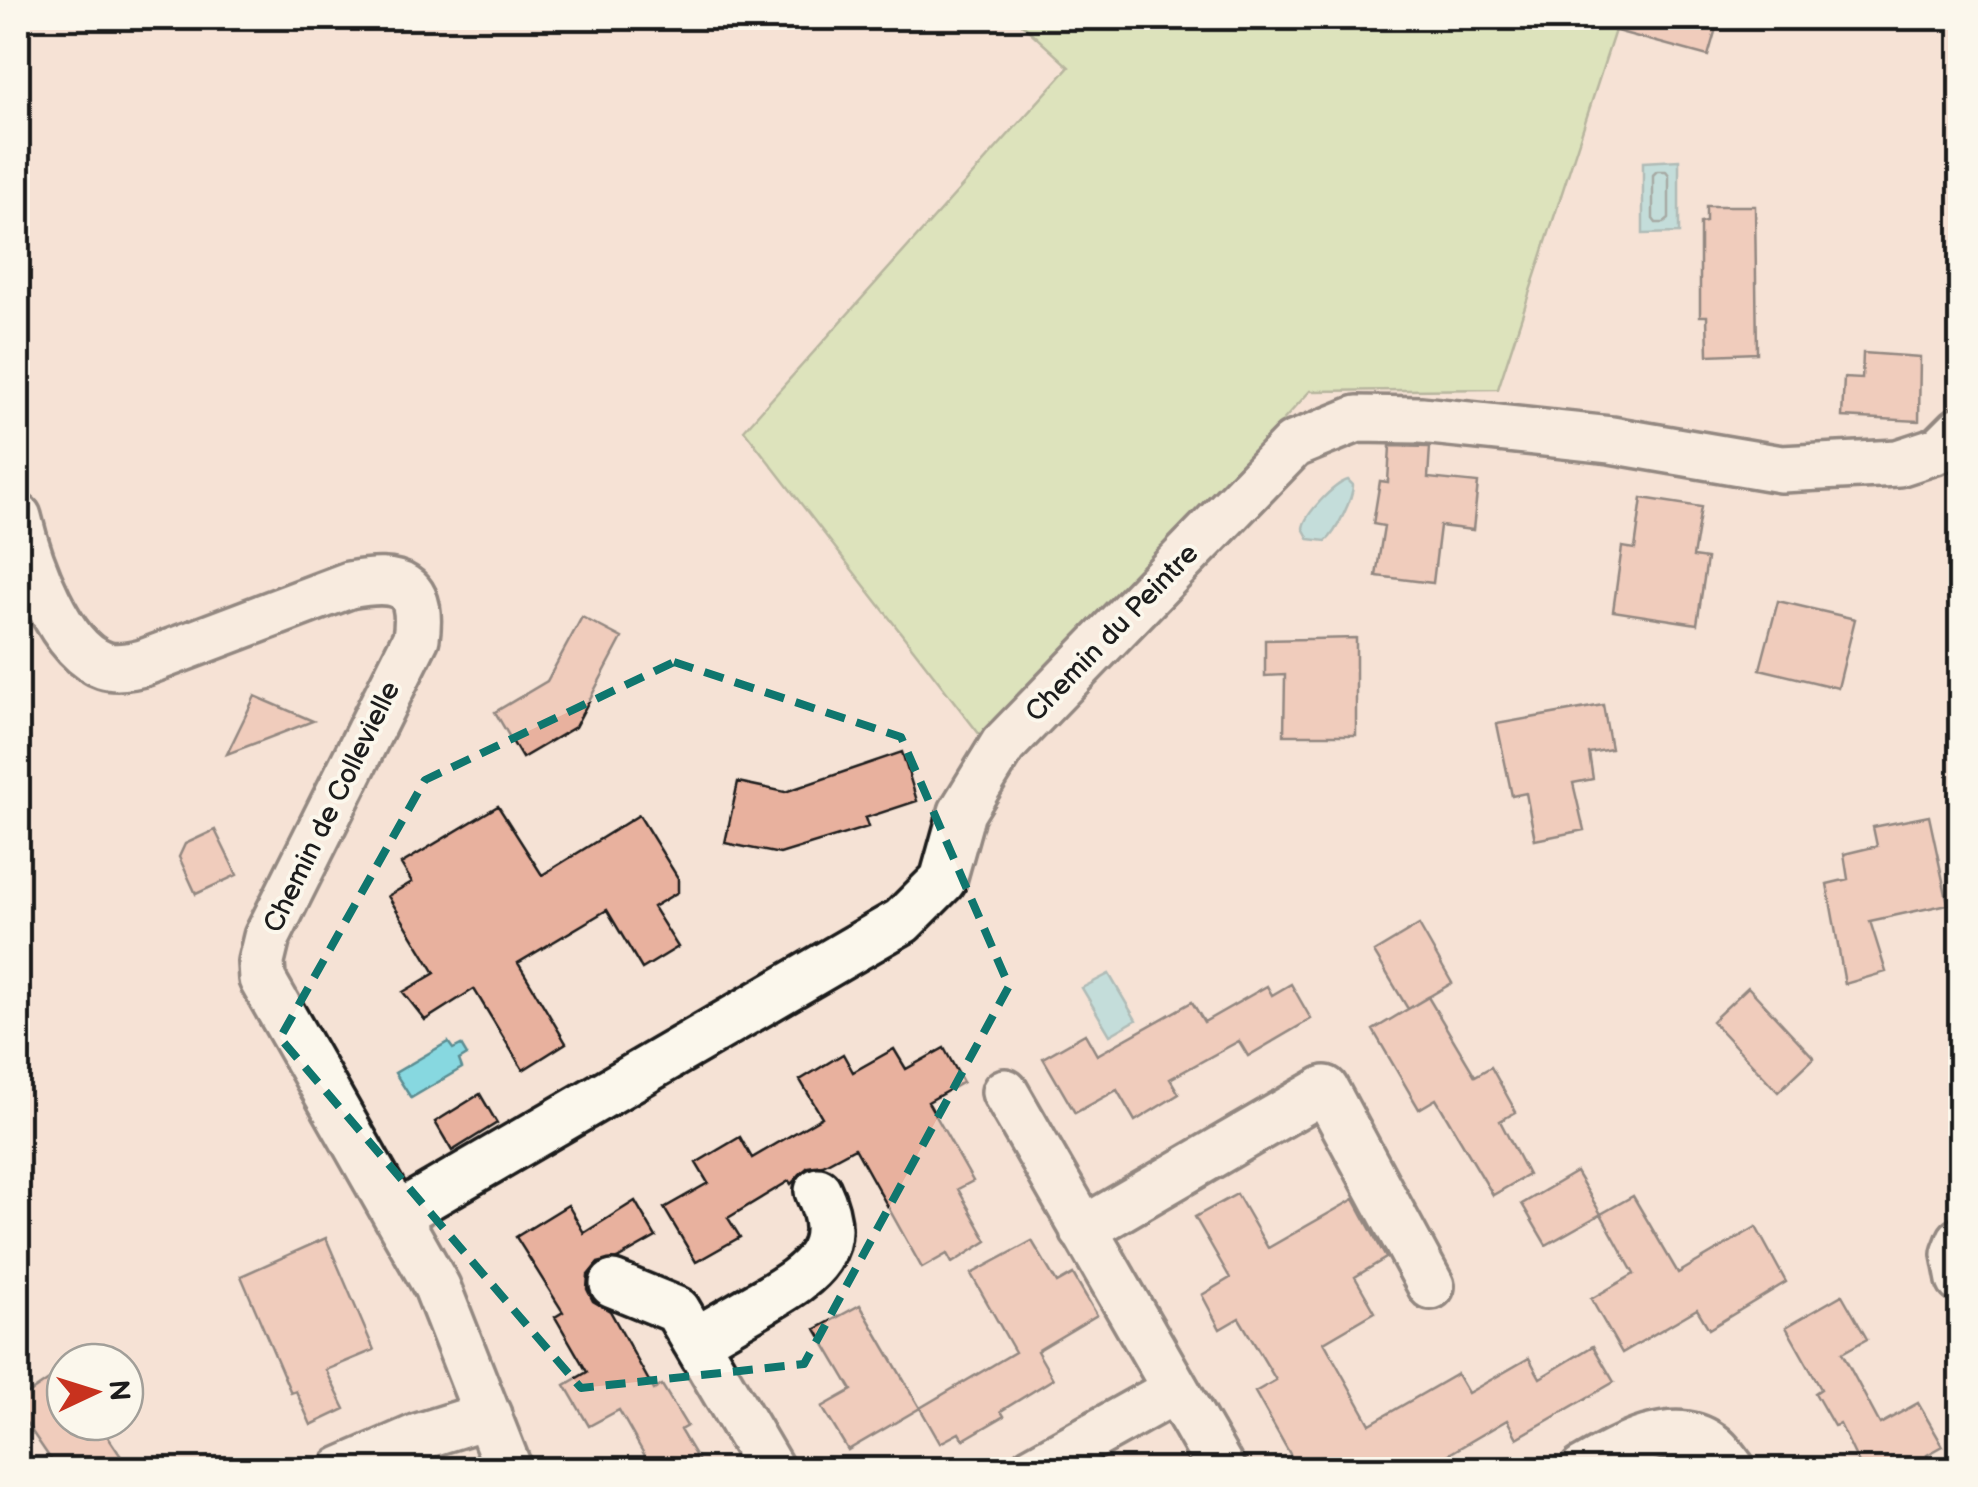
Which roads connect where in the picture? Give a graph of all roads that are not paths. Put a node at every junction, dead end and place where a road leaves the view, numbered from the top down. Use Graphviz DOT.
graph roads {
  1 [pos="1960,430"];
  2 [pos="18,518"];
  3 [pos="1005,1092"];
  4 [pos="818,1191"];
  5 [pos="397,1215"];
  6 [pos="1083,1230"];
  7 [pos="1960,1241"];
  8 [pos="1960,1280"];
  9 [pos="613,1284"];
  10 [pos="1431,1286"];
  11 [pos="695,1341"];
  12 [pos="1175,1390"];
  13 [pos="488,1415"];
  14 [pos="342,1470"];
  15 [pos="509,1470"];
  16 [pos="771,1470"];
  17 [pos="1032,1470"];
  18 [pos="1222,1470"];
  19 [pos="1583,1470"];
  20 [pos="1733,1470"];
  1 -- 5 [label="street, Chemin du Peintre"];
  2 -- 5 [label="street, Chemin de Collevielle"];
  3 -- 6 [label="street"];
  4 -- 11 [label="street"];
  5 -- 13 [label="street, Chemin de Collevielle"];
  6 -- 10 [label="street"];
  6 -- 12 [label="street"];
  7 -- 8 [label="street"];
  9 -- 11 [label="street"];
  11 -- 16 [label="street"];
  12 -- 17 [label="street"];
  12 -- 18 [label="street"];
  13 -- 14 [label="street"];
  13 -- 15 [label="street, Chemin de Collevielle"];
  19 -- 20 [label="street"];
}
